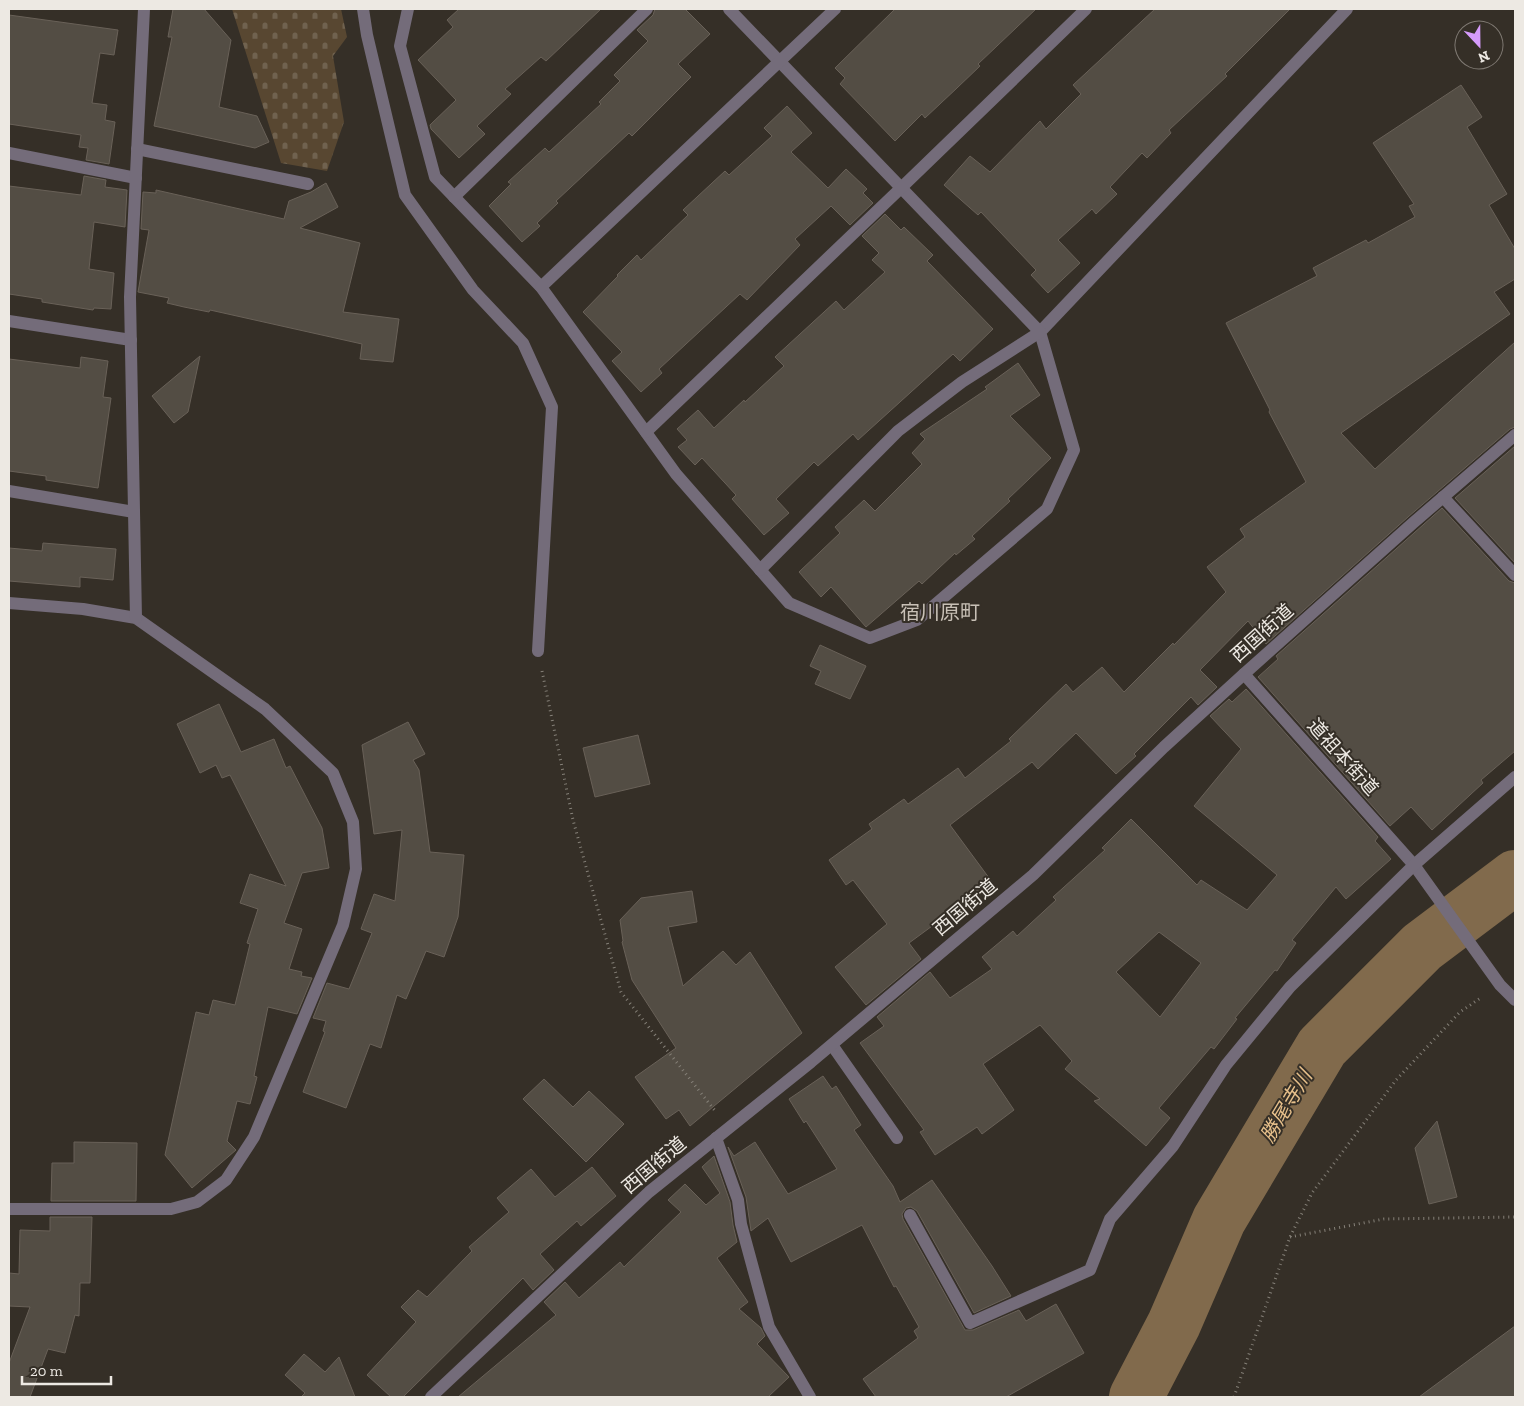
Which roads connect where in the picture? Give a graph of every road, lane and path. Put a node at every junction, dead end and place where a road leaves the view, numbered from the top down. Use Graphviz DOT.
graph roads {
  1 [pos="144,9"];
  2 [pos="363,9"];
  3 [pos="408,9"];
  4 [pos="647,9"];
  5 [pos="729,9"];
  6 [pos="835,9"];
  7 [pos="1086,9"];
  8 [pos="1347,9"];
  9 [pos="780,62"];
  10 [pos="137,148"];
  11 [pos="9,153"];
  12 [pos="136,178"];
  13 [pos="308,184"];
  14 [pos="902,188"];
  15 [pos="454,197"];
  16 [pos="541,287"];
  17 [pos="9,320"];
  18 [pos="1040,332"];
  19 [pos="131,340"];
  20 [pos="646,432"];
  21 [pos="1515,435"];
  22 [pos="9,491"];
  23 [pos="1442,497"];
  24 [pos="134,512"];
  25 [pos="760,570"];
  26 [pos="1515,575"];
  27 [pos="9,602"];
  28 [pos="136,618"];
  29 [pos="538,651"];
  30 [pos="1244,674"];
  31 [pos="1515,777"];
  32 [pos="1414,865"];
  33 [pos="1500,986"];
  34 [pos="1515,1000"];
  35 [pos="832,1045"];
  36 [pos="729,1128"];
  37 [pos="716,1138"];
  38 [pos="897,1138"];
  39 [pos="9,1209"];
  40 [pos="910,1215"];
  41 [pos="1515,1217"];
  42 [pos="1290,1237"];
  43 [pos="431,1397"];
  44 [pos="810,1397"];
  45 [pos="1234,1397"];
  1 -- 10 [label="street"];
  2 -- 29 [label="street"];
  3 -- 15 [label="street"];
  4 -- 15 [label="street"];
  5 -- 9 [label="street"];
  6 -- 9 [label="street"];
  7 -- 14 [label="street"];
  8 -- 18 [label="street"];
  9 -- 14 [label="street"];
  9 -- 16 [label="street"];
  10 -- 12 [label="street"];
  10 -- 13 [label="street"];
  11 -- 12 [label="street"];
  12 -- 19 [label="street"];
  14 -- 18 [label="street"];
  14 -- 20 [label="street"];
  15 -- 16 [label="street"];
  16 -- 20 [label="street"];
  17 -- 19 [label="street"];
  18 -- 25 [label="street"];
  18 -- 25 [label="street"];
  19 -- 24 [label="street"];
  20 -- 25 [label="street"];
  21 -- 23 [label="street, 西国街道"];
  22 -- 24 [label="street"];
  23 -- 26 [label="street"];
  23 -- 30 [label="street, 西国街道"];
  24 -- 28 [label="street"];
  27 -- 28 [label="street"];
  28 -- 39 [label="street"];
  29 -- 36 [label="path"];
  30 -- 32 [label="street, 道祖本街道"];
  30 -- 35 [label="street, 西国街道"];
  31 -- 32 [label="street"];
  32 -- 33 [label="street, 道祖本街道"];
  32 -- 40 [label="street"];
  33 -- 34 [label="street"];
  33 -- 42 [label="path"];
  35 -- 36 [label="street, 西国街道"];
  35 -- 38 [label="street"];
  36 -- 37 [label="street, 西国街道"];
  37 -- 43 [label="street, 西国街道"];
  37 -- 44 [label="street"];
  41 -- 42 [label="path"];
  42 -- 45 [label="path"];
}
